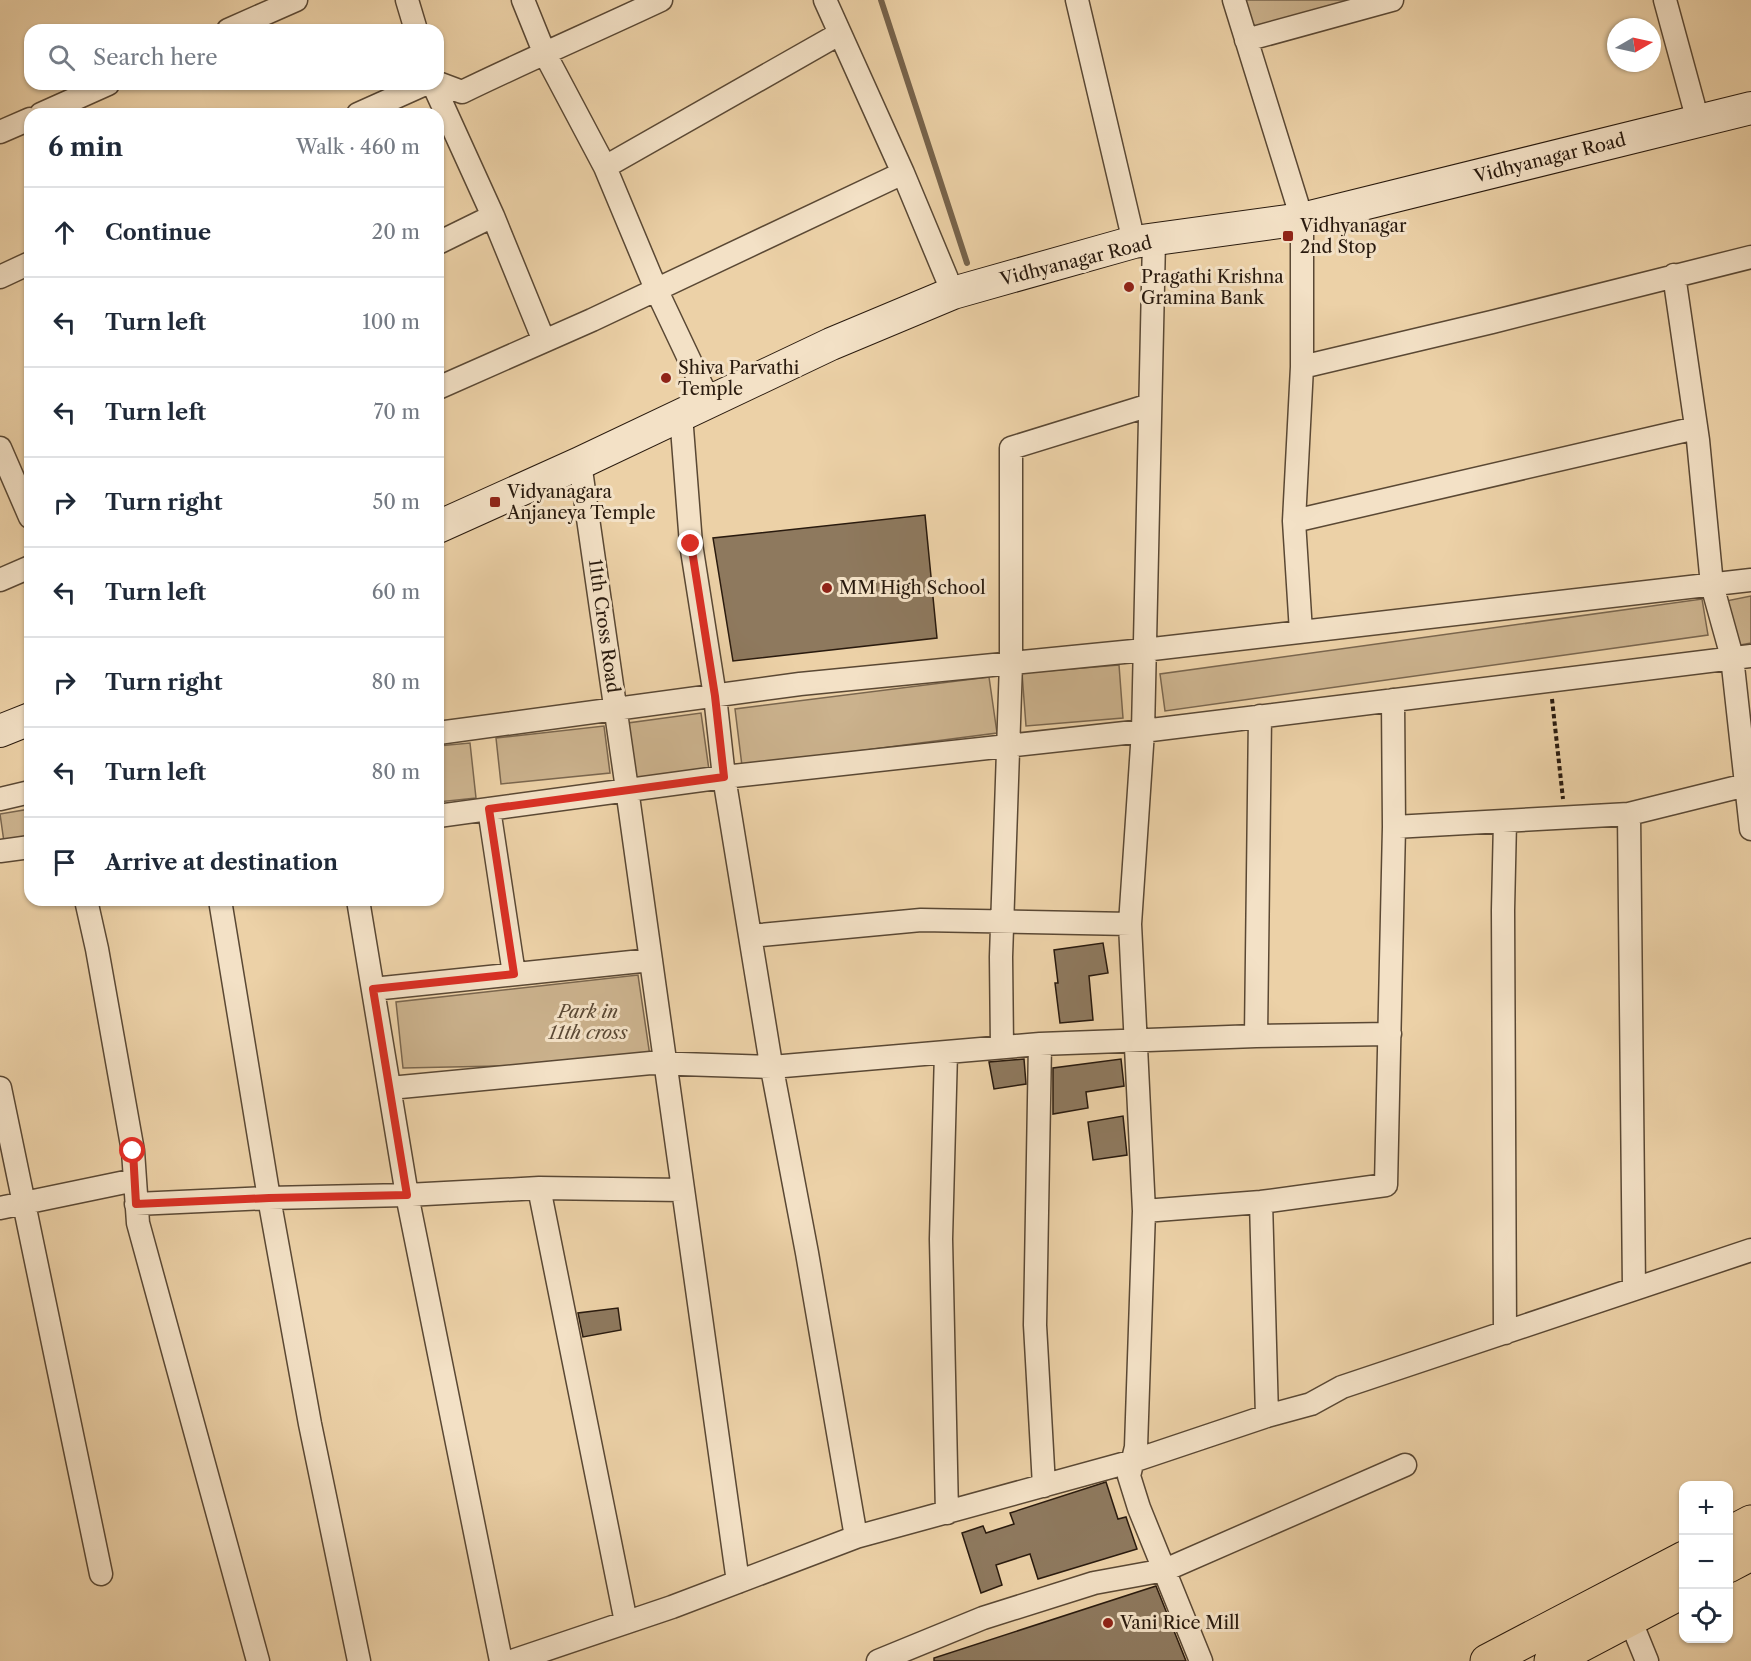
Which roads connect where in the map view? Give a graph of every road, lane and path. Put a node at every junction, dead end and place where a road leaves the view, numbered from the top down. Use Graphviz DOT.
graph roads {
  1 [pos="296,0"];
  2 [pos="408,0"];
  3 [pos="523,0"];
  4 [pos="661,0"];
  5 [pos="825,0"];
  6 [pos="1077,0"];
  7 [pos="1234,0"];
  8 [pos="1392,0"];
  9 [pos="1665,0"];
  10 [pos="242,24"];
  11 [pos="414,24"];
  12 [pos="839,34"];
  13 [pos="1246,40"];
  14 [pos="544,52"];
  15 [pos="444,85"];
  16 [pos="95,90"];
  17 [pos="412,90"];
  18 [pos="436,90"];
  19 [pos="54,108"];
  20 [pos="371,108"];
  21 [pos="444,108"];
  22 [pos="444,108"];
  23 [pos="1751,108"];
  24 [pos="24,122"];
  25 [pos="1698,122"];
  26 [pos="0,132"];
  27 [pos="605,167"];
  28 [pos="903,173"];
  29 [pos="493,216"];
  30 [pos="1302,219"];
  31 [pos="444,240"];
  32 [pos="1144,241"];
  33 [pos="1751,257"];
  34 [pos="24,266"];
  35 [pos="1674,275"];
  36 [pos="0,277"];
  37 [pos="656,289"];
  38 [pos="953,293"];
  39 [pos="544,341"];
  40 [pos="1302,367"];
  41 [pos="444,385"];
  42 [pos="709,401"];
  43 [pos="1150,405"];
  44 [pos="681,415"];
  45 [pos="1696,428"];
  46 [pos="0,448"];
  47 [pos="580,464"];
  48 [pos="24,503"];
  49 [pos="1294,521"];
  50 [pos="444,524"];
  51 [pos="24,570"];
  52 [pos="0,580"];
  53 [pos="1751,580"];
  54 [pos="1712,585"];
  55 [pos="1301,632"];
  56 [pos="1144,650"];
  57 [pos="1742,656"];
  58 [pos="1011,663"];
  59 [pos="1550,681"];
  60 [pos="715,696"];
  61 [pos="1393,700"];
  62 [pos="616,709"];
  63 [pos="1260,716"];
  64 [pos="24,721"];
  65 [pos="0,731"];
  66 [pos="1143,731"];
  67 [pos="444,732"];
  68 [pos="1008,746"];
  69 [pos="724,777"];
  70 [pos="1746,785"];
  71 [pos="627,789"];
  72 [pos="24,794"];
  73 [pos="0,800"];
  74 [pos="489,809"];
  75 [pos="1629,814"];
  76 [pos="444,815"];
  77 [pos="1565,817"];
  78 [pos="1505,821"];
  79 [pos="1394,827"];
  80 [pos="1751,829"];
  81 [pos="24,848"];
  82 [pos="0,851"];
  83 [pos="87,906"];
  84 [pos="221,906"];
  85 [pos="359,906"];
  86 [pos="1002,921"];
  87 [pos="1130,924"];
  88 [pos="750,936"];
  89 [pos="651,960"];
  90 [pos="514,974"];
  91 [pos="373,989"];
  92 [pos="1389,1034"];
  93 [pos="1256,1036"];
  94 [pos="1135,1041"];
  95 [pos="1040,1044"];
  96 [pos="1002,1047"];
  97 [pos="946,1052"];
  98 [pos="665,1063"];
  99 [pos="772,1067"];
  100 [pos="0,1088"];
  101 [pos="390,1088"];
  102 [pos="135,1180"];
  103 [pos="539,1188"];
  104 [pos="683,1190"];
  105 [pos="407,1195"];
  106 [pos="269,1198"];
  107 [pos="1261,1202"];
  108 [pos="24,1203"];
  109 [pos="136,1204"];
  110 [pos="0,1208"];
  111 [pos="1144,1211"];
  112 [pos="1751,1250"];
  113 [pos="1634,1290"];
  114 [pos="1505,1333"];
  115 [pos="1268,1416"];
  116 [pos="1133,1461"];
  117 [pos="1405,1465"];
  118 [pos="1044,1486"];
  119 [pos="947,1513"];
  120 [pos="1751,1522"];
  121 [pos="1733,1531"];
  122 [pos="856,1537"];
  123 [pos="1751,1554"];
  124 [pos="1679,1561"];
  125 [pos="1733,1563"];
  126 [pos="1165,1570"];
  127 [pos="101,1574"];
  128 [pos="738,1582"];
  129 [pos="1679,1592"];
  130 [pos="1625,1606"];
  131 [pos="626,1622"];
  132 [pos="258,1661"];
  133 [pos="358,1661"];
  134 [pos="501,1661"];
  135 [pos="512,1661"];
  136 [pos="878,1661"];
  137 [pos="1201,1661"];
  138 [pos="1487,1661"];
  139 [pos="1551,1661"];
  140 [pos="1647,1661"];
  1 -- 10 [label="street"];
  2 -- 11 [label="street"];
  3 -- 14 [label="street"];
  4 -- 14 [label="street"];
  5 -- 12 [label="street"];
  6 -- 32 [label="street"];
  7 -- 13 [label="street"];
  8 -- 13 [label="street"];
  9 -- 25 [label="street"];
  12 -- 27 [label="street"];
  12 -- 28 [label="street"];
  13 -- 30 [label="street"];
  14 -- 15 [label="street"];
  14 -- 27 [label="street"];
  16 -- 19 [label="street"];
  17 -- 20 [label="street"];
  18 -- 21 [label="street"];
  22 -- 29 [label="street"];
  23 -- 25 [label="street, Vidhyanagar Road"];
  24 -- 26 [label="street"];
  25 -- 30 [label="street, Vidhyanagar Road"];
  27 -- 37 [label="street"];
  28 -- 37 [label="street"];
  28 -- 38 [label="street"];
  29 -- 31 [label="street"];
  29 -- 39 [label="street"];
  30 -- 32 [label="street, Vidhyanagar Road"];
  30 -- 40 [label="street"];
  32 -- 38 [label="street, Vidhyanagar Road"];
  32 -- 43 [label="street"];
  33 -- 35 [label="street"];
  34 -- 36 [label="street"];
  35 -- 40 [label="street"];
  35 -- 45 [label="street"];
  37 -- 39 [label="street"];
  37 -- 42 [label="street"];
  38 -- 42 [label="street, Vidhyanagar Road"];
  39 -- 41 [label="street"];
  40 -- 49 [label="street"];
  42 -- 44 [label="street, Vidhyanagar Road"];
  43 -- 56 [label="street"];
  43 -- 58 [label="street"];
  44 -- 47 [label="street, Vidhyanagar Road"];
  44 -- 60 [label="street"];
  45 -- 49 [label="street"];
  45 -- 54 [label="street"];
  46 -- 48 [label="street"];
  47 -- 50 [label="street, Vidhyanagar Road"];
  47 -- 62 [label="street, 11th Cross Road"];
  49 -- 55 [label="street"];
  51 -- 52 [label="street"];
  53 -- 54 [label="street"];
  54 -- 55 [label="street"];
  54 -- 57 [label="street"];
  55 -- 56 [label="street"];
  56 -- 58 [label="street"];
  56 -- 66 [label="street"];
  57 -- 59 [label="street"];
  57 -- 70 [label="street"];
  58 -- 60 [label="street"];
  58 -- 68 [label="street"];
  59 -- 61 [label="street"];
  59 -- 77 [label="path"];
  60 -- 62 [label="street"];
  60 -- 69 [label="street"];
  61 -- 63 [label="street"];
  61 -- 79 [label="street"];
  62 -- 67 [label="street"];
  62 -- 71 [label="street, 11th Cross Road"];
  63 -- 66 [label="street"];
  63 -- 93 [label="street"];
  64 -- 65 [label="street"];
  66 -- 68 [label="street"];
  66 -- 87 [label="street"];
  68 -- 69 [label="street"];
  68 -- 86 [label="street"];
  69 -- 71 [label="street"];
  69 -- 88 [label="street"];
  70 -- 75 [label="street"];
  70 -- 80 [label="street"];
  71 -- 74 [label="street"];
  71 -- 89 [label="street, 11th Cross Road"];
  72 -- 73 [label="street"];
  74 -- 76 [label="street"];
  74 -- 90 [label="street"];
  75 -- 77 [label="street"];
  75 -- 113 [label="street"];
  77 -- 78 [label="street"];
  78 -- 79 [label="street"];
  78 -- 114 [label="street"];
  79 -- 92 [label="street"];
  81 -- 82 [label="street"];
  83 -- 102 [label="street"];
  84 -- 106 [label="street"];
  85 -- 91 [label="street"];
  86 -- 87 [label="street"];
  86 -- 88 [label="street"];
  86 -- 96 [label="street"];
  87 -- 94 [label="street"];
  88 -- 99 [label="street"];
  89 -- 90 [label="street"];
  89 -- 98 [label="street, 11th Cross Road"];
  90 -- 91 [label="street"];
  91 -- 101 [label="street"];
  92 -- 93 [label="street"];
  92 -- 107 [label="street"];
  93 -- 94 [label="street"];
  94 -- 95 [label="street"];
  94 -- 111 [label="street"];
  95 -- 96 [label="street"];
  95 -- 118 [label="street"];
  96 -- 97 [label="street"];
  97 -- 99 [label="street"];
  97 -- 119 [label="street"];
  98 -- 99 [label="street"];
  98 -- 101 [label="street"];
  98 -- 104 [label="street, 11th Cross Road"];
  99 -- 122 [label="street"];
  100 -- 108 [label="street"];
  101 -- 105 [label="street"];
  102 -- 108 [label="street"];
  102 -- 109 [label="street"];
  103 -- 104 [label="street"];
  103 -- 105 [label="street"];
  103 -- 131 [label="street"];
  104 -- 128 [label="street, 11th Cross Road"];
  105 -- 106 [label="street"];
  105 -- 134 [label="street"];
  106 -- 109 [label="street"];
  106 -- 133 [label="street"];
  107 -- 111 [label="street"];
  107 -- 115 [label="street"];
  108 -- 110 [label="street"];
  108 -- 127 [label="street"];
  109 -- 132 [label="street"];
  111 -- 116 [label="street"];
  112 -- 113 [label="street"];
  113 -- 114 [label="street"];
  114 -- 115 [label="street"];
  115 -- 116 [label="street"];
  116 -- 118 [label="street"];
  116 -- 126 [label="street"];
  117 -- 126 [label="street"];
  118 -- 119 [label="street"];
  119 -- 122 [label="street"];
  120 -- 121 [label="main road"];
  122 -- 128 [label="street"];
  123 -- 125 [label="main road"];
  124 -- 130 [label="main road"];
  126 -- 136 [label="street"];
  126 -- 137 [label="street"];
  128 -- 131 [label="street"];
  129 -- 130 [label="main road"];
  130 -- 138 [label="main road"];
  130 -- 139 [label="main road"];
  130 -- 140 [label="street"];
  131 -- 135 [label="street"];
}
